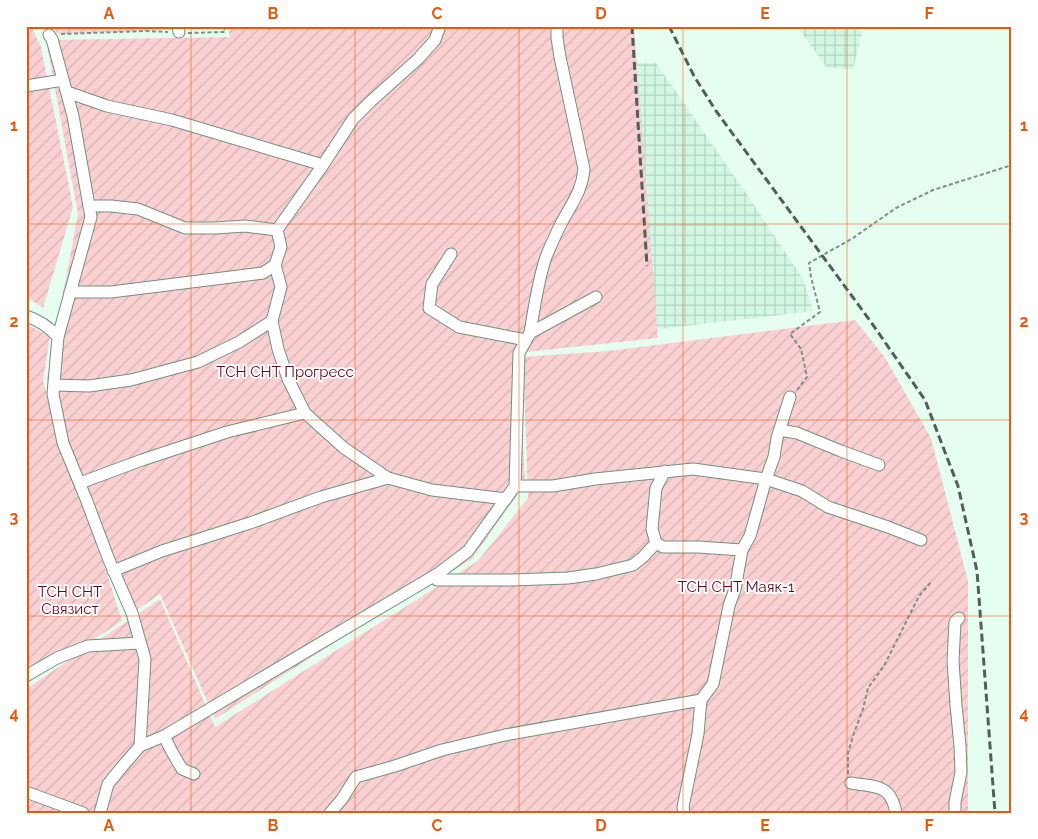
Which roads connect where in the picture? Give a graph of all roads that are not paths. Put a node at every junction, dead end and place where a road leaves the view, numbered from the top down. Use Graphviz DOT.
graph roads {
  1 [pos="440,26"];
  2 [pos="557,26"];
  3 [pos="49,35"];
  4 [pos="63,80"];
  5 [pos="26,86"];
  6 [pos="67,92"];
  7 [pos="323,164"];
  8 [pos="89,206"];
  9 [pos="277,230"];
  10 [pos="451,254"];
  11 [pos="276,264"];
  12 [pos="70,292"];
  13 [pos="596,297"];
  14 [pos="26,316"];
  15 [pos="272,321"];
  16 [pos="58,337"];
  17 [pos="528,337"];
  18 [pos="54,385"];
  19 [pos="790,398"];
  20 [pos="305,413"];
  21 [pos="780,430"];
  22 [pos="879,465"];
  23 [pos="665,472"];
  24 [pos="388,478"];
  25 [pos="766,480"];
  26 [pos="80,484"];
  27 [pos="515,486"];
  28 [pos="506,499"];
  29 [pos="921,540"];
  30 [pos="656,543"];
  31 [pos="742,550"];
  32 [pos="113,571"];
  33 [pos="434,576"];
  34 [pos="959,618"];
  35 [pos="140,643"];
  36 [pos="27,674"];
  37 [pos="701,700"];
  38 [pos="164,736"];
  39 [pos="140,746"];
  40 [pos="194,774"];
  41 [pos="852,784"];
  42 [pos="26,792"];
  43 [pos="83,813"];
  44 [pos="100,813"];
  45 [pos="330,813"];
  46 [pos="684,813"];
  47 [pos="896,813"];
  48 [pos="954,813"];
  1 -- 7 [label="street"];
  2 -- 17 [label="street"];
  3 -- 4 [label="street"];
  4 -- 5 [label="street"];
  4 -- 6 [label="street"];
  6 -- 7 [label="street"];
  6 -- 8 [label="street"];
  7 -- 9 [label="street"];
  8 -- 9 [label="street"];
  8 -- 12 [label="street"];
  9 -- 11 [label="street"];
  10 -- 17 [label="street"];
  11 -- 12 [label="street"];
  11 -- 15 [label="street"];
  12 -- 16 [label="street"];
  13 -- 17 [label="street"];
  14 -- 16 [label="street"];
  15 -- 18 [label="street"];
  15 -- 20 [label="street"];
  16 -- 18 [label="street"];
  17 -- 27 [label="street"];
  18 -- 26 [label="street"];
  19 -- 21 [label="street"];
  20 -- 24 [label="street"];
  20 -- 26 [label="street"];
  21 -- 22 [label="street"];
  21 -- 25 [label="street"];
  23 -- 25 [label="street"];
  23 -- 27 [label="street"];
  23 -- 30 [label="street"];
  24 -- 28 [label="street"];
  24 -- 32 [label="street"];
  25 -- 29 [label="street"];
  25 -- 31 [label="street"];
  26 -- 32 [label="street"];
  27 -- 28 [label="street"];
  28 -- 33 [label="street"];
  30 -- 31 [label="street"];
  30 -- 33 [label="street"];
  31 -- 37 [label="street"];
  32 -- 35 [label="street"];
  33 -- 38 [label="street"];
  34 -- 48 [label="street"];
  35 -- 36 [label="street"];
  35 -- 39 [label="street"];
  37 -- 45 [label="street"];
  37 -- 46 [label="street"];
  38 -- 39 [label="street"];
  38 -- 40 [label="street"];
  39 -- 44 [label="street"];
  41 -- 47 [label="street"];
  42 -- 43 [label="street"];
}
